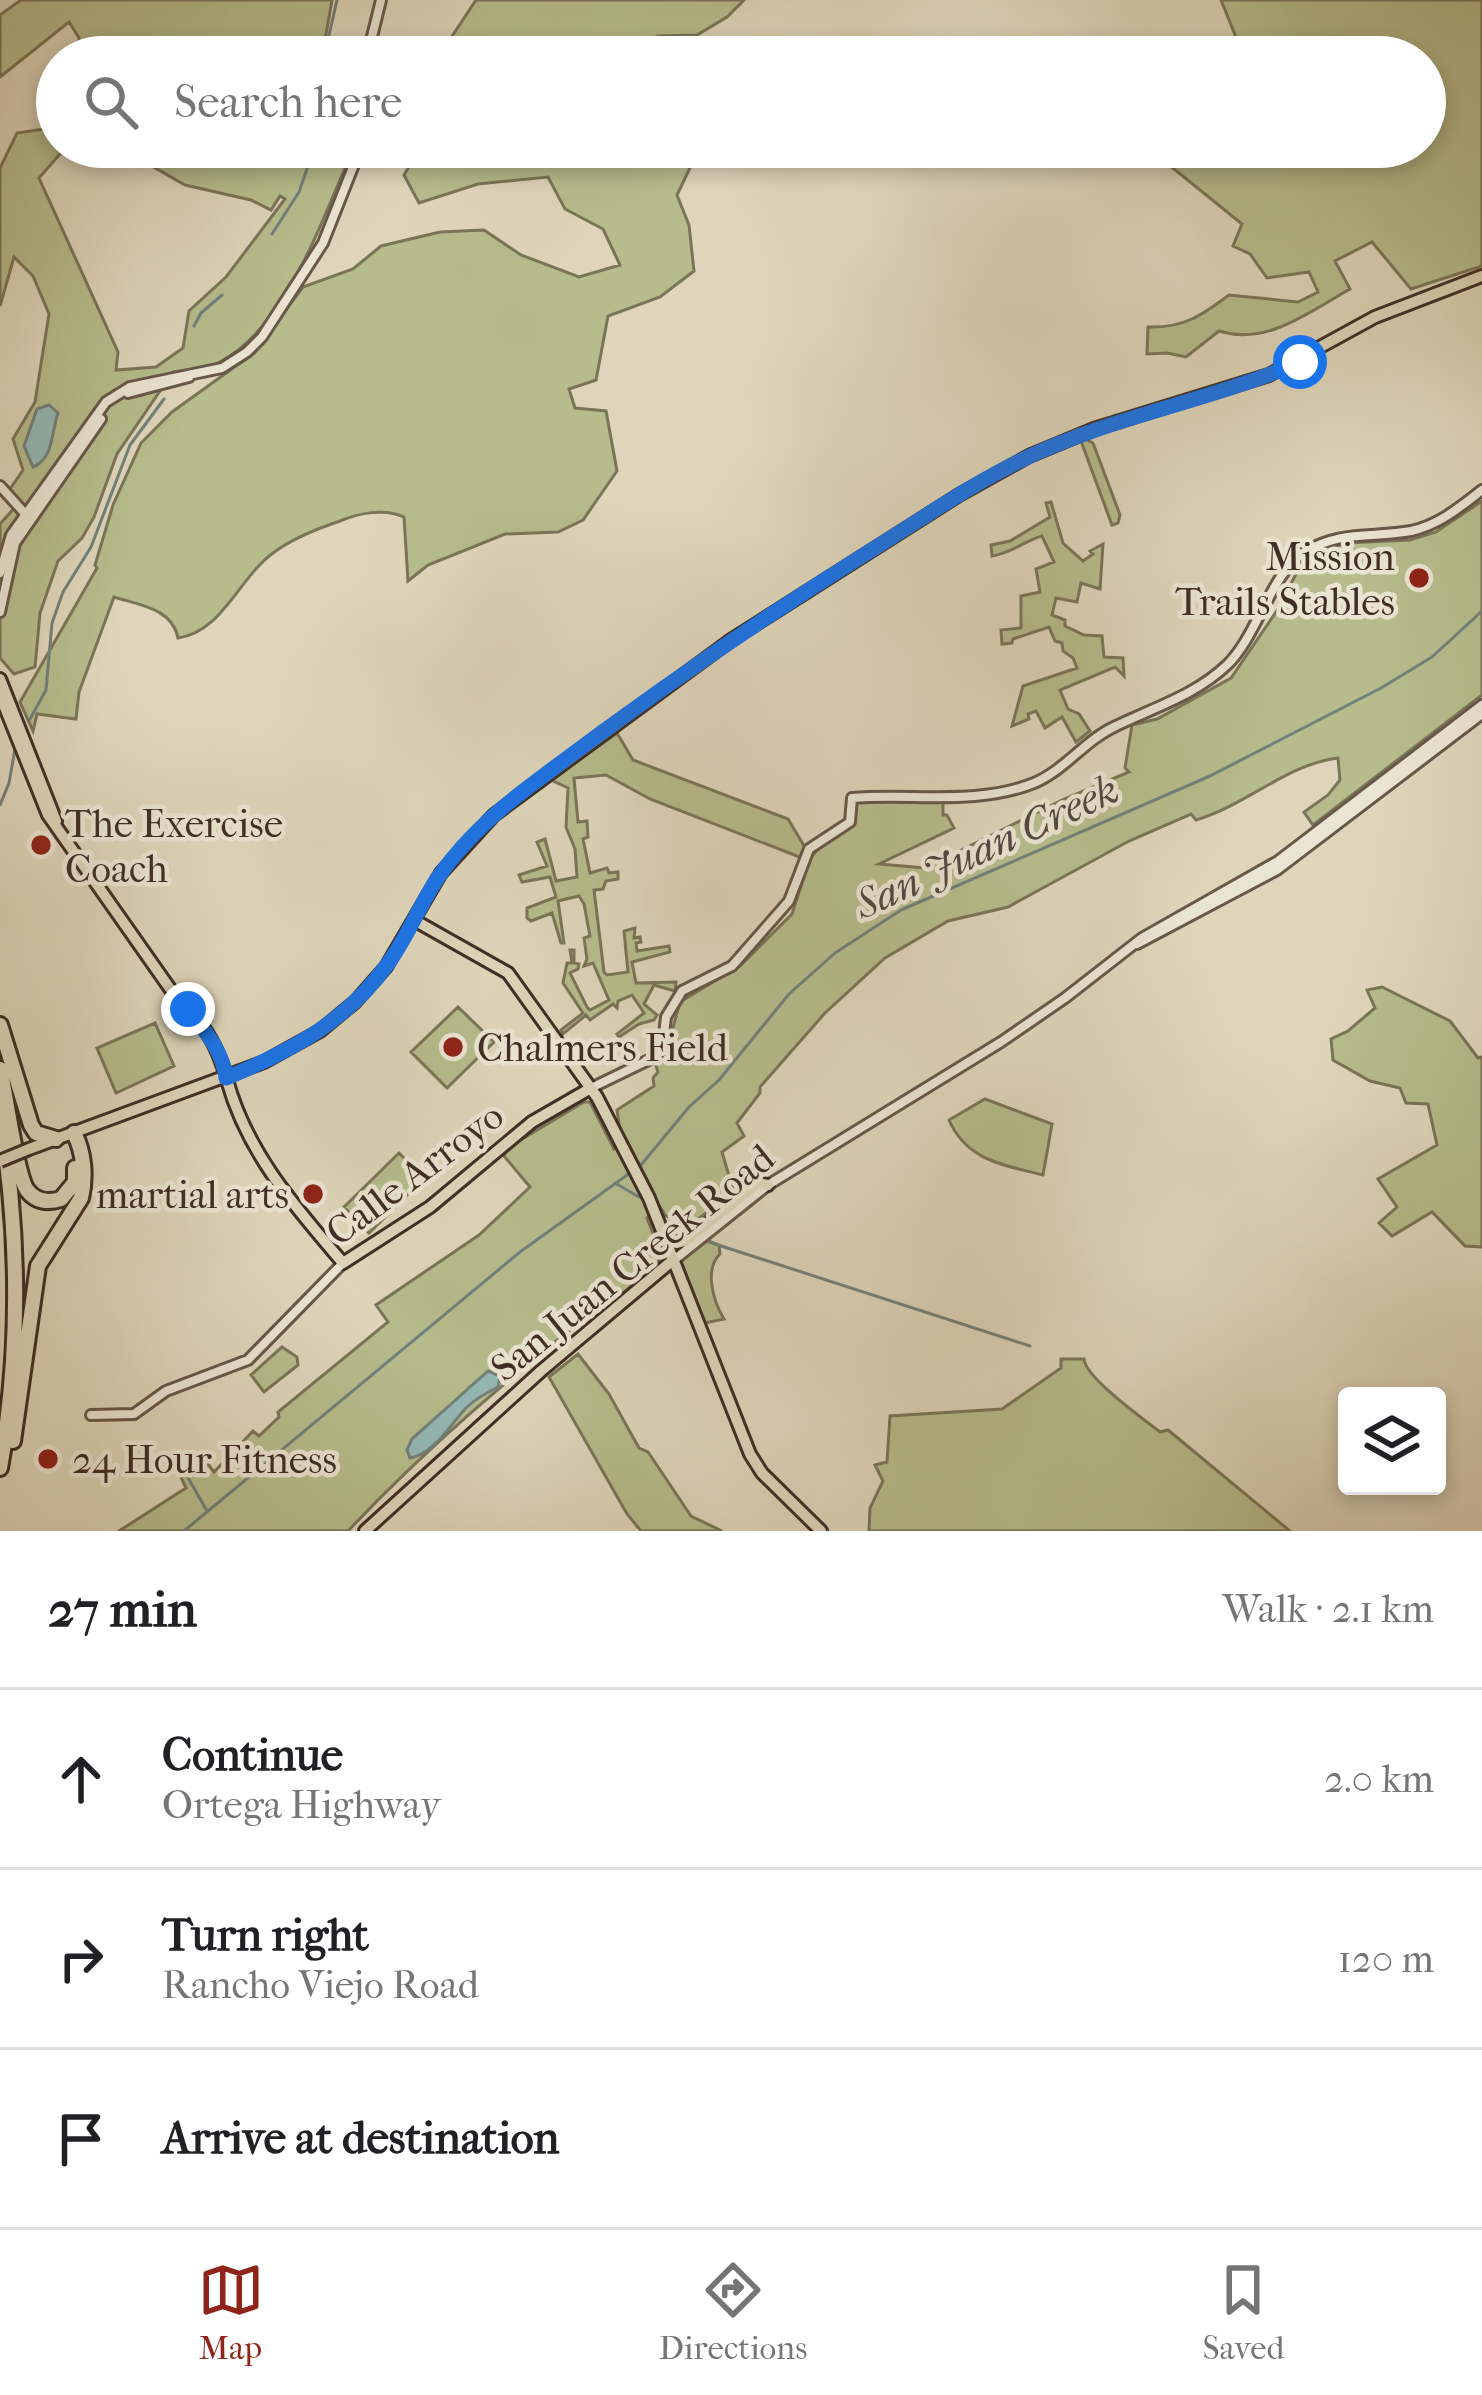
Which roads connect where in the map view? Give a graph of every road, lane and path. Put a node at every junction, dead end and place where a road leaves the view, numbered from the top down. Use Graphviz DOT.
graph roads {
  1 [pos="381,0"];
  2 [pos="372,36"];
  3 [pos="353,168"];
  4 [pos="1482,276"];
  5 [pos="0,486"];
  6 [pos="1482,490"];
  7 [pos="27,517"];
  8 [pos="0,573"];
  9 [pos="0,612"];
  10 [pos="0,679"];
  11 [pos="0,695"];
  12 [pos="1482,709"];
  13 [pos="56,824"];
  14 [pos="414,920"];
  15 [pos="0,1024"];
  16 [pos="0,1069"];
  17 [pos="226,1078"];
  18 [pos="591,1088"];
  19 [pos="0,1112"];
  20 [pos="74,1133"];
  21 [pos="56,1139"];
  22 [pos="0,1161"];
  23 [pos="768,1185"];
  24 [pos="664,1237"];
  25 [pos="674,1260"];
  26 [pos="343,1263"];
  27 [pos="91,1415"];
  28 [pos="1,1465"];
  29 [pos="365,1531"];
  30 [pos="821,1531"];
  1 -- 2 [label="street"];
  3 -- 7 [label="street"];
  4 -- 14 [label="main road"];
  5 -- 7 [label="street"];
  6 -- 18 [label="street, Calle Arroyo"];
  7 -- 8 [label="street"];
  7 -- 9 [label="street"];
  10 -- 13 [label="main road"];
  11 -- 13 [label="main road"];
  12 -- 23 [label="street, San Juan Creek Road"];
  13 -- 17 [label="main road"];
  14 -- 17 [label="main road"];
  14 -- 18 [label="main road"];
  15 -- 21 [label="highway"];
  16 -- 20 [label="highway"];
  17 -- 20 [label="main road"];
  17 -- 26 [label="main road"];
  18 -- 24 [label="main road"];
  18 -- 26 [label="main road, Calle Arroyo"];
  19 -- 28 [label="highway"];
  20 -- 21 [label="main road"];
  20 -- 28 [label="highway"];
  21 -- 22 [label="main road, bridge"];
  23 -- 24 [label="main road"];
  23 -- 25 [label="street, San Juan Creek Road"];
  24 -- 25 [label="main road"];
  25 -- 29 [label="main road, San Juan Creek Road"];
  25 -- 30 [label="main road"];
  26 -- 27 [label="street, Calle Arroyo"];
}
